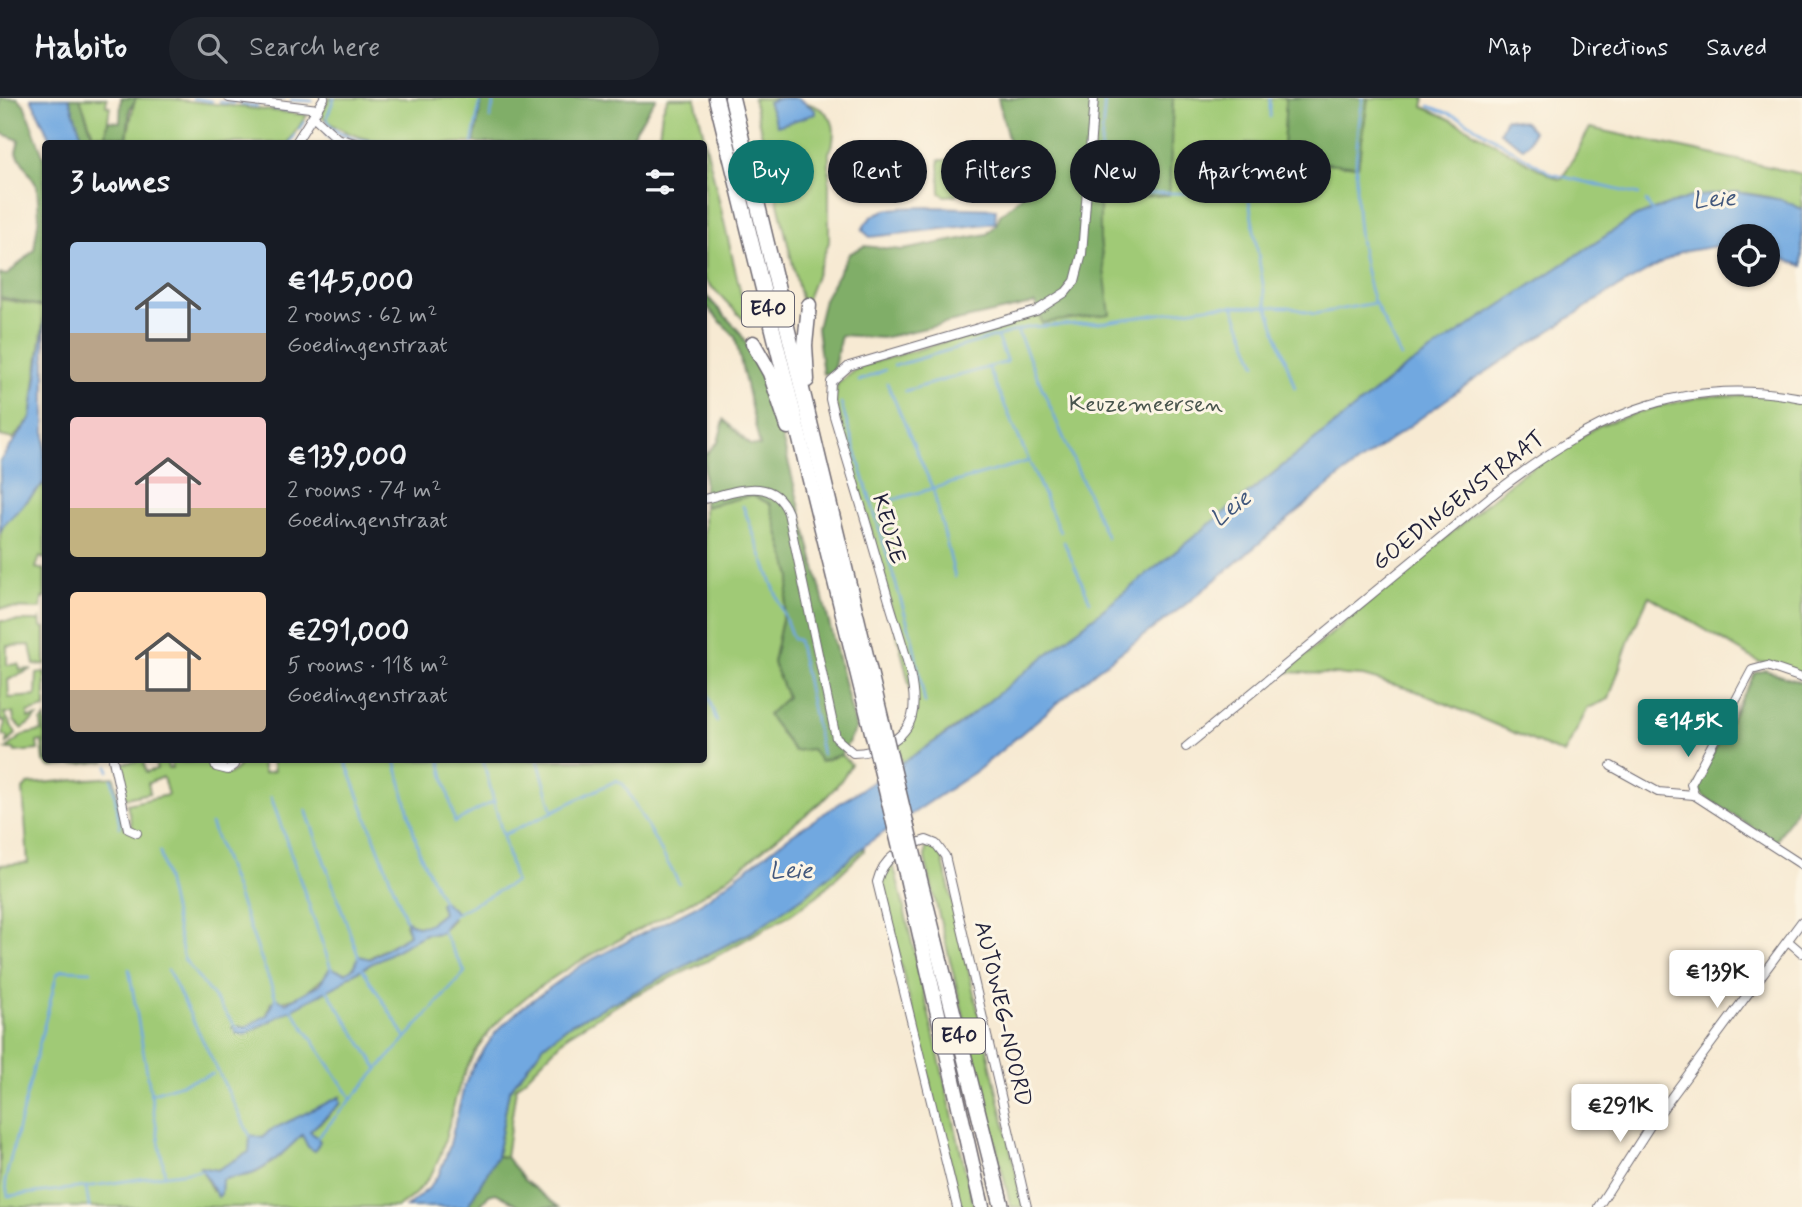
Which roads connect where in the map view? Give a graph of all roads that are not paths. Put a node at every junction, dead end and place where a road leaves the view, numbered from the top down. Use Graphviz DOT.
graph roads {
  1 [pos="229,98"];
  2 [pos="324,98"];
  3 [pos="716,98"];
  4 [pos="732,98"];
  5 [pos="1094,98"];
  6 [pos="315,112"];
  7 [pos="298,140"];
  8 [pos="344,140"];
  9 [pos="809,305"];
  10 [pos="753,343"];
  11 [pos="1802,398"];
  12 [pos="807,406"];
  13 [pos="707,498"];
  14 [pos="820,521"];
  15 [pos="1802,678"];
  16 [pos="878,729"];
  17 [pos="1186,747"];
  18 [pos="114,763"];
  19 [pos="215,763"];
  20 [pos="235,763"];
  21 [pos="1611,766"];
  22 [pos="1694,795"];
  23 [pos="138,833"];
  24 [pos="1802,865"];
  25 [pos="910,867"];
  26 [pos="1802,921"];
  27 [pos="1787,941"];
  28 [pos="1802,953"];
  29 [pos="957,1207"];
  30 [pos="982,1207"];
  31 [pos="1002,1207"];
  32 [pos="1027,1207"];
  33 [pos="1598,1207"];
  1 -- 6 [label="street"];
  2 -- 6 [label="street"];
  3 -- 14 [label="highway, E40"];
  4 -- 12 [label="highway, E40"];
  5 -- 13 [label="street, KEUZE"];
  6 -- 7 [label="street"];
  6 -- 8 [label="street"];
  9 -- 12 [label="highway"];
  10 -- 14 [label="highway"];
  11 -- 17 [label="street, GOEDINGENSTRAAT"];
  12 -- 16 [label="highway, E40"];
  14 -- 16 [label="highway, E40"];
  15 -- 22 [label="street"];
  16 -- 25 [label="highway, E40, bridge"];
  18 -- 23 [label="street"];
  19 -- 20 [label="street"];
  21 -- 22 [label="street"];
  22 -- 24 [label="street"];
  25 -- 30 [label="highway, E40"];
  25 -- 31 [label="highway, E40"];
  26 -- 27 [label="street"];
  27 -- 28 [label="street"];
  27 -- 33 [label="street"];
  29 -- 32 [label="street, AUTOWEG-NOORD"];
}
